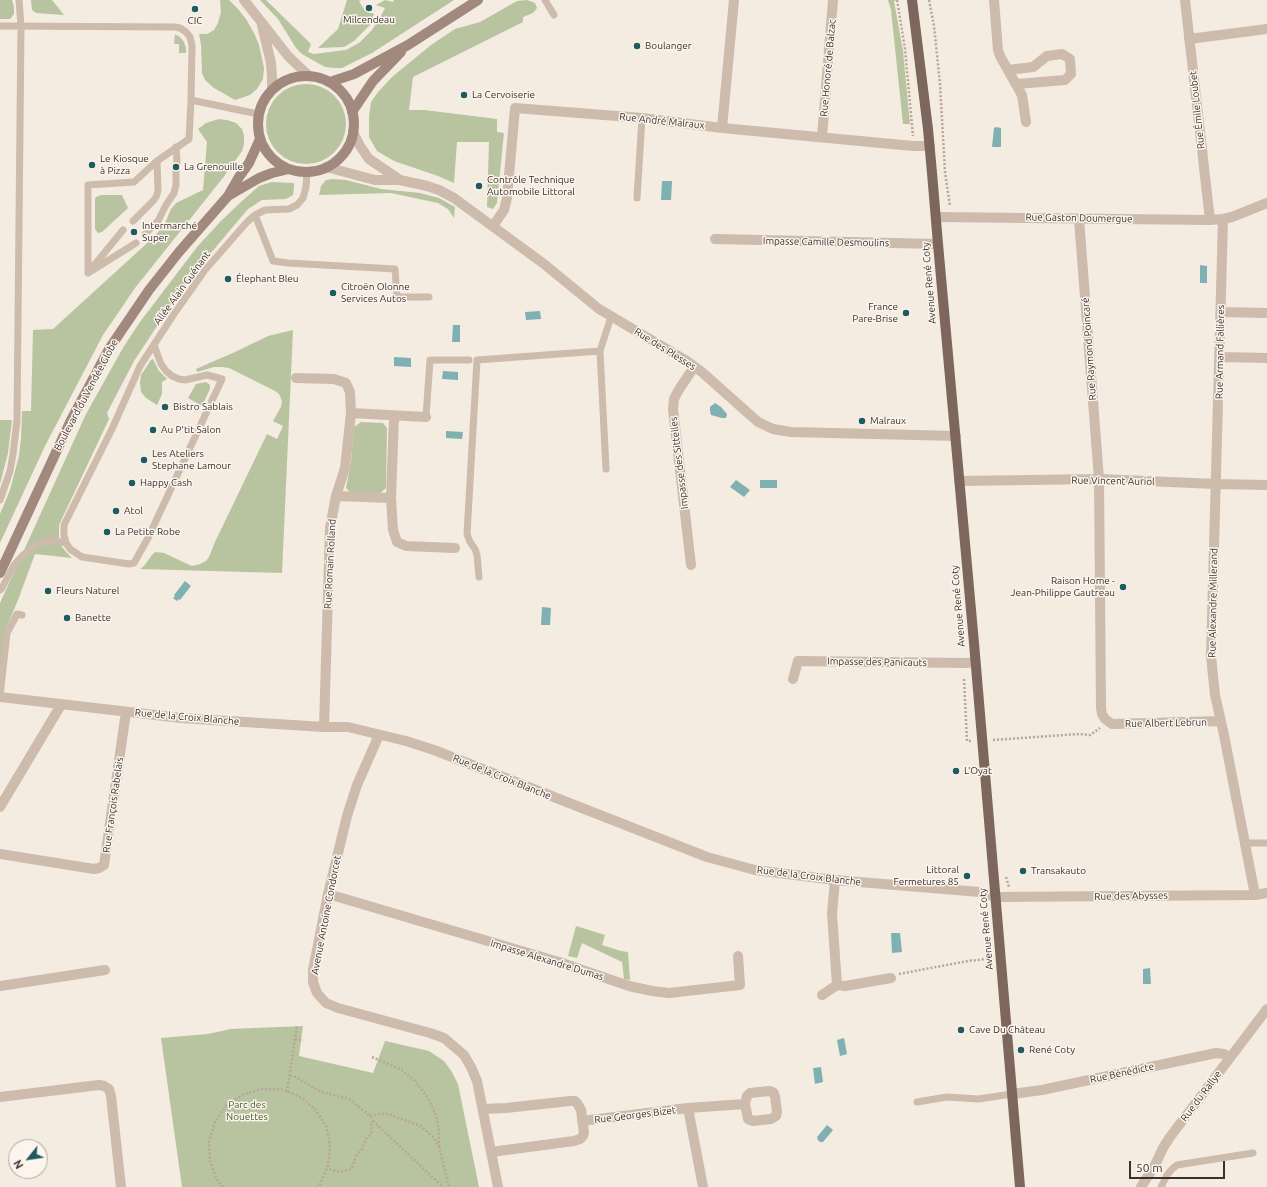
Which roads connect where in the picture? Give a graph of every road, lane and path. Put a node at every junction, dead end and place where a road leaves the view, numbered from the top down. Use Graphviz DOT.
graph roads {
  1 [pos="19,0"];
  2 [pos="244,0"];
  3 [pos="478,0"];
  4 [pos="545,0"];
  5 [pos="734,0"];
  6 [pos="833,0"];
  7 [pos="897,0"];
  8 [pos="912,0"];
  9 [pos="929,0"];
  10 [pos="994,0"];
  11 [pos="1185,0"];
  12 [pos="554,15"];
  13 [pos="261,21"];
  14 [pos="0,26"];
  15 [pos="21,26"];
  16 [pos="1267,29"];
  17 [pos="1189,39"];
  18 [pos="408,45"];
  19 [pos="1008,70"];
  20 [pos="308,75"];
  21 [pos="330,82"];
  22 [pos="1017,84"];
  23 [pos="272,89"];
  24 [pos="191,100"];
  25 [pos="352,112"];
  26 [pos="258,114"];
  27 [pos="642,118"];
  28 [pos="1026,122"];
  29 [pos="722,128"];
  30 [pos="353,132"];
  31 [pos="822,137"];
  32 [pos="260,139"];
  33 [pos="913,140"];
  34 [pos="930,146"];
  35 [pos="176,147"];
  36 [pos="157,161"];
  37 [pos="176,162"];
  38 [pos="326,167"];
  39 [pos="289,169"];
  40 [pos="176,172"];
  41 [pos="307,172"];
  42 [pos="400,180"];
  43 [pos="158,191"];
  44 [pos="228,196"];
  45 [pos="637,198"];
  46 [pos="1267,203"];
  47 [pos="166,204"];
  48 [pos="953,209"];
  49 [pos="255,215"];
  50 [pos="936,217"];
  51 [pos="1079,218"];
  52 [pos="1223,219"];
  53 [pos="1210,220"];
  54 [pos="133,221"];
  55 [pos="493,226"];
  56 [pos="123,230"];
  57 [pos="146,234"];
  58 [pos="715,239"];
  59 [pos="136,243"];
  60 [pos="938,244"];
  61 [pos="88,273"];
  62 [pos="429,297"];
  63 [pos="1221,312"];
  64 [pos="1267,313"];
  65 [pos="611,317"];
  66 [pos="154,344"];
  67 [pos="600,351"];
  68 [pos="1220,357"];
  69 [pos="1267,358"];
  70 [pos="469,360"];
  71 [pos="694,366"];
  72 [pos="296,378"];
  73 [pos="351,413"];
  74 [pos="394,416"];
  75 [pos="426,417"];
  76 [pos="956,436"];
  77 [pos="606,469"];
  78 [pos="1099,479"];
  79 [pos="959,481"];
  80 [pos="1216,484"];
  81 [pos="1267,485"];
  82 [pos="336,496"];
  83 [pos="391,498"];
  84 [pos="0,500"];
  85 [pos="66,543"];
  86 [pos="455,548"];
  87 [pos="691,565"];
  88 [pos="0,573"];
  89 [pos="479,577"];
  90 [pos="0,590"];
  91 [pos="22,616"];
  92 [pos="975,662"];
  93 [pos="964,675"];
  94 [pos="793,679"];
  95 [pos="0,697"];
  96 [pos="61,705"];
  97 [pos="126,712"];
  98 [pos="1221,721"];
  99 [pos="1108,722"];
  100 [pos="324,727"];
  101 [pos="379,735"];
  102 [pos="989,740"];
  103 [pos="973,741"];
  104 [pos="0,807"];
  105 [pos="1245,843"];
  106 [pos="1267,843"];
  107 [pos="0,854"];
  108 [pos="835,880"];
  109 [pos="1267,893"];
  110 [pos="328,894"];
  111 [pos="1255,895"];
  112 [pos="995,898"];
  113 [pos="738,956"];
  114 [pos="987,959"];
  115 [pos="105,970"];
  116 [pos="891,978"];
  117 [pos="837,985"];
  118 [pos="0,986"];
  119 [pos="822,995"];
  120 [pos="1267,1009"];
  121 [pos="297,1026"];
  122 [pos="295,1039"];
  123 [pos="303,1041"];
  124 [pos="372,1057"];
  125 [pos="1230,1058"];
  126 [pos="290,1076"];
  127 [pos="288,1092"];
  128 [pos="1012,1094"];
  129 [pos="0,1097"];
  130 [pos="917,1102"];
  131 [pos="745,1104"];
  132 [pos="688,1108"];
  133 [pos="483,1109"];
  134 [pos="370,1116"];
  135 [pos="373,1121"];
  136 [pos="582,1121"];
  137 [pos="439,1147"];
  138 [pos="491,1152"];
  139 [pos="1253,1153"];
  140 [pos="327,1168"];
  141 [pos="1146,1185"];
  142 [pos="121,1187"];
  143 [pos="223,1187"];
  144 [pos="317,1187"];
  145 [pos="442,1187"];
  146 [pos="449,1187"];
  147 [pos="498,1187"];
  148 [pos="703,1187"];
  149 [pos="1020,1187"];
  150 [pos="1161,1187"];
  1 -- 15 [label="lane"];
  2 -- 13 [label="street"];
  3 -- 18 [label="main road"];
  4 -- 12 [label="lane"];
  5 -- 29 [label="street"];
  6 -- 31 [label="street, Rue Honoré de Balzac"];
  7 -- 33 [label="path"];
  8 -- 34 [label="main road, Avenue René Coty"];
  9 -- 48 [label="path"];
  10 -- 19 [label="street"];
  11 -- 17 [label="street, Rue Émile Loubet"];
  13 -- 20 [label="street"];
  13 -- 23 [label="street"];
  14 -- 15 [label="lane"];
  15 -- 24 [label="lane"];
  15 -- 84 [label="lane"];
  16 -- 17 [label="street"];
  17 -- 53 [label="street, Rue Émile Loubet"];
  18 -- 21 [label="main road"];
  18 -- 25 [label="main road"];
  19 -- 22 [label="street"];
  19 -- 22 [label="street"];
  20 -- 21 [label="main road"];
  20 -- 23 [label="main road"];
  21 -- 25 [label="main road"];
  22 -- 28 [label="street"];
  23 -- 26 [label="main road"];
  24 -- 26 [label="lane"];
  24 -- 35 [label="lane"];
  25 -- 30 [label="main road"];
  26 -- 32 [label="main road"];
  27 -- 29 [label="street, Rue André Malraux"];
  27 -- 45 [label="lane"];
  27 -- 55 [label="street, Rue André Malraux"];
  29 -- 31 [label="street, Rue André Malraux"];
  30 -- 38 [label="main road"];
  30 -- 42 [label="street, Rue des Plesses"];
  31 -- 34 [label="street, Rue André Malraux"];
  32 -- 39 [label="main road"];
  32 -- 44 [label="main road, Boulevard du Vendée Globe"];
  34 -- 50 [label="main road, Avenue René Coty"];
  35 -- 36 [label="lane"];
  35 -- 37 [label="lane"];
  36 -- 43 [label="lane"];
  36 -- 61 [label="lane"];
  38 -- 41 [label="main road"];
  38 -- 42 [label="street, Rue des Plesses"];
  39 -- 41 [label="main road"];
  39 -- 44 [label="main road, Boulevard du Vendée Globe"];
  40 -- 47 [label="lane"];
  41 -- 49 [label="lane, Allée Alain Guénant"];
  42 -- 55 [label="street, Rue des Plesses"];
  43 -- 47 [label="lane"];
  43 -- 54 [label="lane"];
  44 -- 88 [label="main road, Boulevard du Vendée Globe"];
  46 -- 52 [label="street, Rue Gaston Doumergue"];
  47 -- 57 [label="lane"];
  49 -- 62 [label="lane"];
  49 -- 66 [label="lane, Allée Alain Guénant"];
  50 -- 51 [label="street, Rue Gaston Doumergue"];
  50 -- 60 [label="main road, Avenue René Coty"];
  51 -- 53 [label="street, Rue Gaston Doumergue"];
  51 -- 78 [label="street, Rue Raymond Poincaré"];
  52 -- 53 [label="street, Rue Gaston Doumergue"];
  52 -- 63 [label="street, Rue Armand Fallières"];
  55 -- 65 [label="street, Rue des Plesses"];
  56 -- 61 [label="lane"];
  58 -- 60 [label="street, Impasse Camille Desmoulins"];
  59 -- 61 [label="lane"];
  60 -- 76 [label="main road, Avenue René Coty"];
  63 -- 64 [label="street"];
  63 -- 68 [label="street, Rue Armand Fallières"];
  65 -- 67 [label="lane"];
  65 -- 71 [label="street, Rue des Plesses"];
  66 -- 85 [label="lane, Allée Alain Guénant"];
  66 -- 85 [label="lane"];
  67 -- 77 [label="lane"];
  67 -- 89 [label="lane"];
  68 -- 69 [label="street"];
  68 -- 80 [label="street, Rue Armand Fallières"];
  70 -- 75 [label="lane"];
  71 -- 76 [label="street, Rue des Plesses"];
  71 -- 87 [label="street, Impasse des Sittelles"];
  72 -- 73 [label="street, Rue Romain Rolland"];
  73 -- 74 [label="street"];
  73 -- 82 [label="street, Rue Romain Rolland"];
  74 -- 75 [label="street"];
  74 -- 83 [label="street"];
  76 -- 79 [label="main road, Avenue René Coty"];
  78 -- 79 [label="street, Rue Vincent Auriol"];
  78 -- 80 [label="street, Rue Vincent Auriol"];
  78 -- 99 [label="street"];
  79 -- 92 [label="main road, Avenue René Coty"];
  80 -- 81 [label="street, Rue Vincent Auriol"];
  80 -- 98 [label="street, Rue Alexandre Millerand"];
  82 -- 83 [label="street"];
  82 -- 100 [label="street, Rue Romain Rolland"];
  83 -- 86 [label="street"];
  85 -- 90 [label="lane"];
  91 -- 95 [label="lane"];
  92 -- 94 [label="street, Impasse des Panicauts"];
  92 -- 112 [label="main road, Avenue René Coty"];
  93 -- 103 [label="path"];
  95 -- 96 [label="street, Rue de la Croix Blanche"];
  96 -- 97 [label="street, Rue de la Croix Blanche"];
  96 -- 104 [label="street"];
  97 -- 100 [label="street, Rue de la Croix Blanche"];
  97 -- 107 [label="street, Rue François Rabelais"];
  98 -- 99 [label="street, Rue Albert Lebrun"];
  98 -- 105 [label="street, Rue Albert Lebrun"];
  99 -- 102 [label="path"];
  100 -- 101 [label="street, Rue de la Croix Blanche"];
  101 -- 108 [label="street, Rue de la Croix Blanche"];
  101 -- 110 [label="street, Avenue Antoine Condorcet"];
  105 -- 106 [label="lane"];
  105 -- 111 [label="street, Rue Albert Lebrun"];
  108 -- 112 [label="street, Rue de la Croix Blanche"];
  108 -- 117 [label="street"];
  109 -- 111 [label="street, Rue des Abysses"];
  110 -- 113 [label="street, Impasse Alexandre Dumas"];
  110 -- 133 [label="street, Avenue Antoine Condorcet"];
  111 -- 112 [label="street, Rue des Abysses"];
  112 -- 128 [label="main road, Avenue René Coty"];
  114 -- 116 [label="path"];
  115 -- 118 [label="street"];
  116 -- 117 [label="street"];
  117 -- 119 [label="street"];
  120 -- 125 [label="street, Rue du Rallye"];
  121 -- 122 [label="path"];
  122 -- 123 [label="path"];
  122 -- 126 [label="path"];
  124 -- 137 [label="path"];
  125 -- 128 [label="street, Rue Bénédicte"];
  125 -- 141 [label="street, Rue du Rallye"];
  126 -- 127 [label="path"];
  126 -- 134 [label="path"];
  127 -- 140 [label="path"];
  127 -- 143 [label="path"];
  128 -- 130 [label="lane"];
  128 -- 149 [label="main road, Avenue René Coty"];
  129 -- 142 [label="street"];
  131 -- 132 [label="street, Rue Georges Bizet"];
  132 -- 136 [label="street, Rue Georges Bizet"];
  132 -- 148 [label="street, Rue Georges Bizet"];
  133 -- 136 [label="street, Rue Georges Bizet"];
  133 -- 138 [label="street, Avenue Antoine Condorcet"];
  134 -- 135 [label="path"];
  134 -- 137 [label="path"];
  135 -- 140 [label="path"];
  135 -- 145 [label="path"];
  136 -- 138 [label="street, Rue Georges Bizet"];
  137 -- 146 [label="path"];
  138 -- 147 [label="street, Avenue Antoine Condorcet"];
  139 -- 150 [label="lane"];
  140 -- 144 [label="path"];
}
